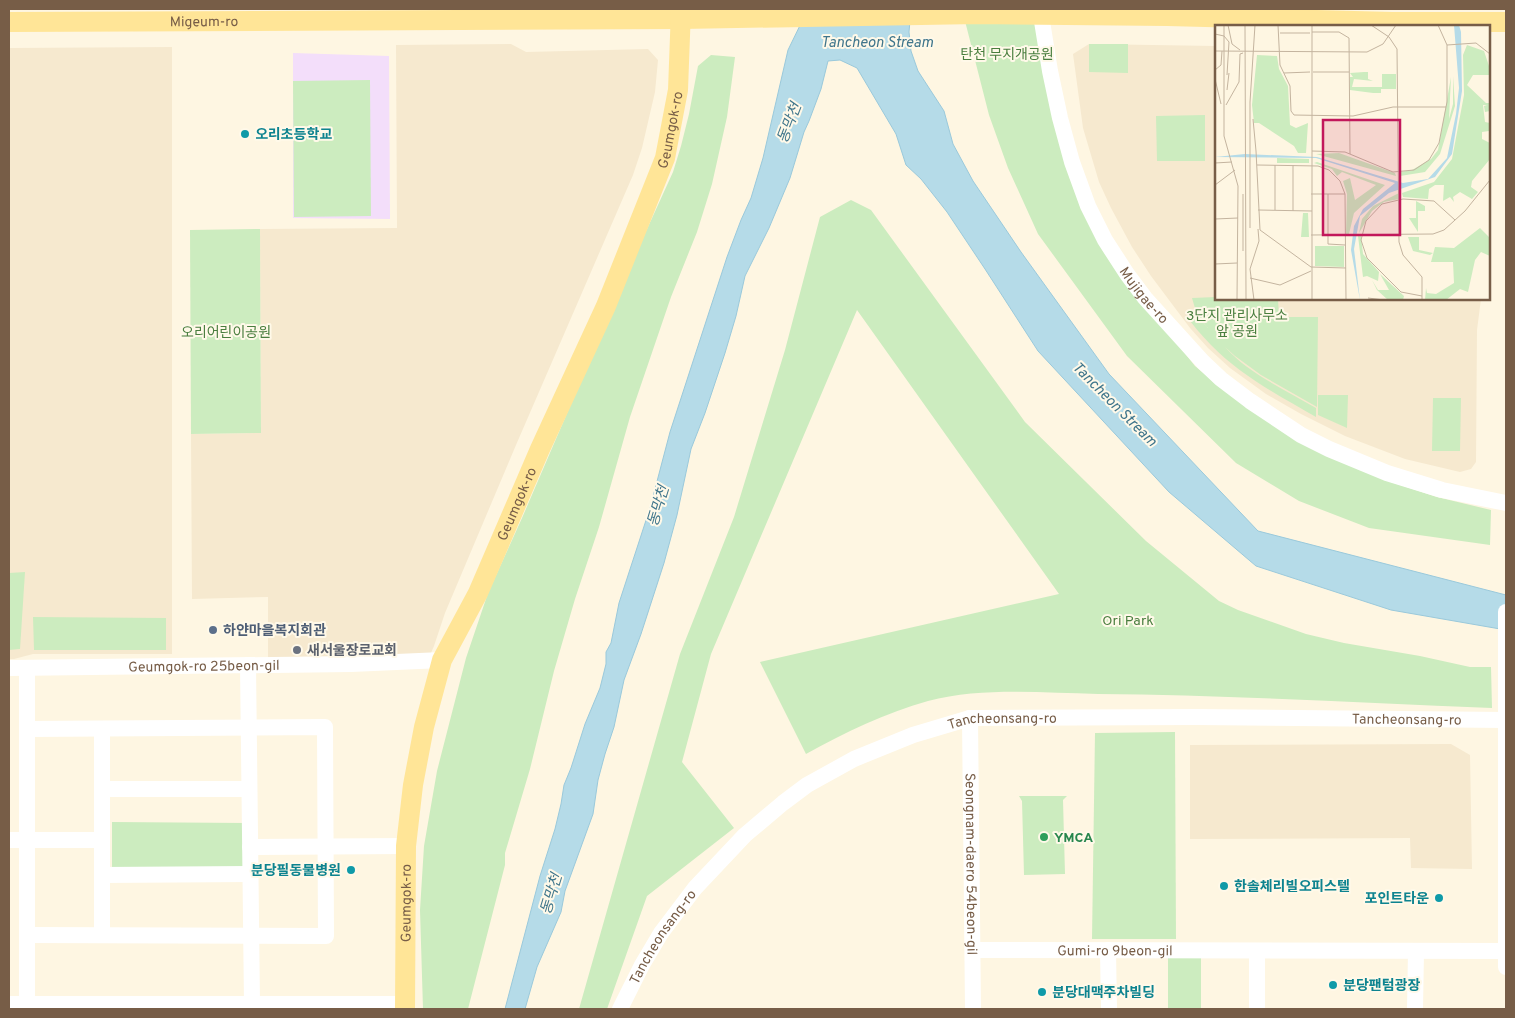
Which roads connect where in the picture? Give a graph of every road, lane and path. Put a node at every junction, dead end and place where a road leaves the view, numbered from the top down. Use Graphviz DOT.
graph roads {
  1 [pos="1040,12"];
  2 [pos="682,14"];
  3 [pos="9,22"];
  4 [pos="1506,22"];
  5 [pos="1506,504"];
  6 [pos="1506,612"];
  7 [pos="442,660"];
  8 [pos="248,665"];
  9 [pos="9,668"];
  10 [pos="26,668"];
  11 [pos="1506,676"];
  12 [pos="970,718"];
  13 [pos="1506,720"];
  14 [pos="248,728"];
  15 [pos="26,729"];
  16 [pos="102,729"];
  17 [pos="102,789"];
  18 [pos="249,789"];
  19 [pos="9,840"];
  20 [pos="102,840"];
  21 [pos="26,843"];
  22 [pos="325,846"];
  23 [pos="406,846"];
  24 [pos="250,847"];
  25 [pos="250,874"];
  26 [pos="102,875"];
  27 [pos="26,935"];
  28 [pos="102,935"];
  29 [pos="251,935"];
  30 [pos="973,950"];
  31 [pos="1108,950"];
  32 [pos="1258,950"];
  33 [pos="1416,951"];
  34 [pos="1506,951"];
  35 [pos="1506,967"];
  36 [pos="9,1004"];
  37 [pos="26,1004"];
  38 [pos="252,1004"];
  39 [pos="405,1006"];
  40 [pos="620,1009"];
  41 [pos="973,1009"];
  42 [pos="1108,1009"];
  43 [pos="1257,1009"];
  44 [pos="1415,1009"];
  1 -- 2 [label="main road, Migeum-ro"];
  1 -- 4 [label="main road"];
  1 -- 5 [label="street, Mujigae-ro"];
  2 -- 3 [label="main road, Migeum-ro"];
  2 -- 7 [label="main road, Geumgok-ro"];
  6 -- 11 [label="street"];
  7 -- 8 [label="street, Geumgok-ro 25beon-gil"];
  7 -- 23 [label="main road, Geumgok-ro"];
  8 -- 10 [label="street, Geumgok-ro 25beon-gil"];
  8 -- 14 [label="street"];
  9 -- 10 [label="street, Geumgok-ro 25beon-gil"];
  10 -- 15 [label="street"];
  11 -- 13 [label="street"];
  12 -- 13 [label="street, Tancheonsang-ro"];
  12 -- 30 [label="street, Seongnam-daero 54beon-gil"];
  12 -- 40 [label="street, Tancheonsang-ro"];
  13 -- 34 [label="street"];
  14 -- 16 [label="street"];
  14 -- 18 [label="street"];
  14 -- 22 [label="street"];
  15 -- 16 [label="street"];
  15 -- 21 [label="street"];
  16 -- 17 [label="street"];
  17 -- 18 [label="street"];
  17 -- 20 [label="street"];
  18 -- 24 [label="street"];
  19 -- 21 [label="street"];
  20 -- 21 [label="street"];
  20 -- 26 [label="street"];
  21 -- 27 [label="street"];
  22 -- 23 [label="street"];
  22 -- 24 [label="street"];
  22 -- 29 [label="street"];
  23 -- 39 [label="main road, Geumgok-ro"];
  24 -- 25 [label="street"];
  25 -- 26 [label="street"];
  25 -- 29 [label="street"];
  26 -- 28 [label="street"];
  27 -- 28 [label="street"];
  27 -- 37 [label="street"];
  28 -- 29 [label="street"];
  29 -- 38 [label="street"];
  30 -- 31 [label="street, Gumi-ro 9beon-gil"];
  30 -- 41 [label="street, Seongnam-daero 54beon-gil"];
  31 -- 32 [label="street, Gumi-ro 9beon-gil"];
  31 -- 42 [label="street"];
  32 -- 33 [label="street, Gumi-ro 9beon-gil"];
  32 -- 43 [label="street"];
  33 -- 34 [label="street, Gumi-ro 9beon-gil"];
  33 -- 44 [label="street"];
  34 -- 35 [label="street"];
  36 -- 37 [label="street"];
  37 -- 38 [label="street"];
  38 -- 39 [label="street"];
}
